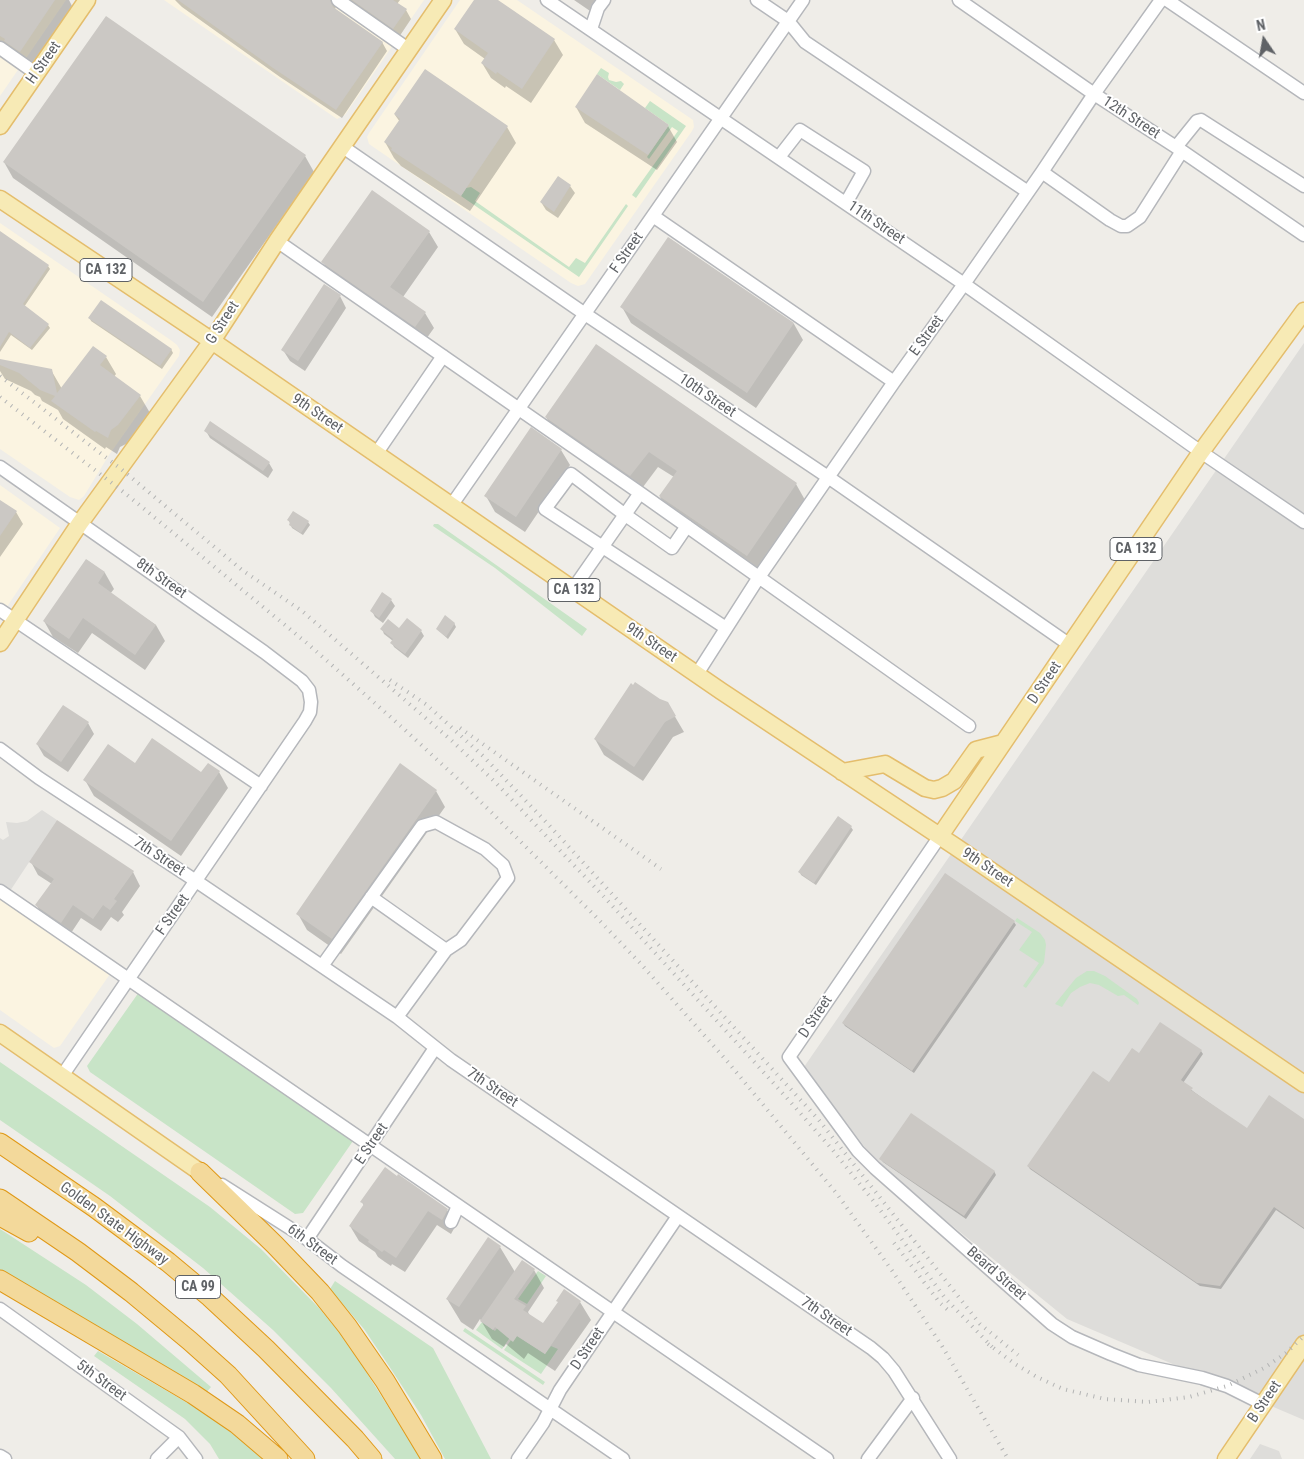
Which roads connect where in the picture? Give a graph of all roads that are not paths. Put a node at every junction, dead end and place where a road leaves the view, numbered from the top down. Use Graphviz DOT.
graph roads {
  1 [pos="87,0"];
  2 [pos="338,0"];
  3 [pos="442,0"];
  4 [pos="547,0"];
  5 [pos="604,0"];
  6 [pos="757,0"];
  7 [pos="802,0"];
  8 [pos="959,0"];
  9 [pos="1161,0"];
  10 [pos="1167,0"];
  11 [pos="788,21"];
  12 [pos="591,29"];
  13 [pos="0,48"];
  14 [pos="408,49"];
  15 [pos="37,74"];
  16 [pos="1304,93"];
  17 [pos="1094,94"];
  18 [pos="721,117"];
  19 [pos="0,126"];
  20 [pos="343,147"];
  21 [pos="1179,149"];
  22 [pos="779,157"];
  23 [pos="1042,172"];
  24 [pos="1304,186"];
  25 [pos="1028,192"];
  26 [pos="0,199"];
  27 [pos="846,203"];
  28 [pos="653,216"];
  29 [pos="1304,235"];
  30 [pos="277,241"];
  31 [pos="964,284"];
  32 [pos="1304,311"];
  33 [pos="585,314"];
  34 [pos="212,341"];
  35 [pos="443,356"];
  36 [pos="894,382"];
  37 [pos="519,408"];
  38 [pos="1201,452"];
  39 [pos="376,454"];
  40 [pos="0,467"];
  41 [pos="828,478"];
  42 [pos="640,493"];
  43 [pos="452,506"];
  44 [pos="624,514"];
  45 [pos="1304,522"];
  46 [pos="80,523"];
  47 [pos="687,526"];
  48 [pos="601,547"];
  49 [pos="759,577"];
  50 [pos="573,589"];
  51 [pos="0,610"];
  52 [pos="15,620"];
  53 [pos="726,628"];
  54 [pos="0,642"];
  55 [pos="1070,645"];
  56 [pos="697,674"];
  57 [pos="311,702"];
  58 [pos="969,726"];
  59 [pos="1003,743"];
  60 [pos="0,749"];
  61 [pos="842,772"];
  62 [pos="261,786"];
  63 [pos="940,836"];
  64 [pos="196,881"];
  65 [pos="0,891"];
  66 [pos="371,897"];
  67 [pos="446,950"];
  68 [pos="322,966"];
  69 [pos="128,978"];
  70 [pos="397,1017"];
  71 [pos="0,1033"];
  72 [pos="435,1048"];
  73 [pos="789,1057"];
  74 [pos="62,1076"];
  75 [pos="1304,1084"];
  76 [pos="0,1143"];
  77 [pos="371,1146"];
  78 [pos="200,1172"];
  79 [pos="0,1199"];
  80 [pos="458,1206"];
  81 [pos="0,1216"];
  82 [pos="678,1216"];
  83 [pos="451,1222"];
  84 [pos="307,1239"];
  85 [pos="78,1252"];
  86 [pos="0,1280"];
  87 [pos="0,1309"];
  88 [pos="613,1312"];
  89 [pos="1304,1344"];
  90 [pos="913,1398"];
  91 [pos="1263,1404"];
  92 [pos="550,1409"];
  93 [pos="179,1437"];
  94 [pos="0,1456"];
  95 [pos="5,1459"];
  96 [pos="157,1459"];
  97 [pos="196,1459"];
  98 [pos="278,1459"];
  99 [pos="305,1459"];
  100 [pos="372,1459"];
  101 [pos="432,1459"];
  102 [pos="518,1459"];
  103 [pos="623,1459"];
  104 [pos="827,1459"];
  105 [pos="868,1459"];
  106 [pos="950,1459"];
  107 [pos="1226,1459"];
  1 -- 15 [label="main road, H Street"];
  2 -- 14 [label="street"];
  3 -- 14 [label="main road, G Street"];
  4 -- 12 [label="street, 11th Street"];
  5 -- 12 [label="street"];
  6 -- 11 [label="street"];
  7 -- 11 [label="street, F Street"];
  8 -- 17 [label="street, 12th Street"];
  9 -- 17 [label="street, E Street"];
  10 -- 16 [label="street"];
  11 -- 18 [label="street, F Street"];
  11 -- 25 [label="street"];
  12 -- 18 [label="street, 11th Street"];
  13 -- 15 [label="street"];
  14 -- 20 [label="main road, G Street"];
  15 -- 19 [label="main road, H Street"];
  17 -- 21 [label="street, 12th Street"];
  17 -- 23 [label="street, E Street"];
  18 -- 22 [label="street, 11th Street"];
  18 -- 28 [label="street, F Street"];
  20 -- 30 [label="main road, G Street"];
  20 -- 33 [label="street, 10th Street"];
  21 -- 23 [label="street"];
  21 -- 24 [label="street"];
  21 -- 29 [label="street, 12th Street"];
  22 -- 27 [label="street, 11th Street"];
  22 -- 27 [label="street"];
  23 -- 25 [label="street, E Street"];
  25 -- 31 [label="street, E Street"];
  26 -- 34 [label="main road, 9th Street / CA 132"];
  27 -- 31 [label="street, 11th Street"];
  28 -- 33 [label="street, F Street"];
  28 -- 36 [label="street"];
  30 -- 34 [label="main road, G Street"];
  30 -- 35 [label="street"];
  31 -- 36 [label="street, E Street"];
  31 -- 38 [label="street, 11th Street"];
  32 -- 38 [label="main road, D Street / CA 132"];
  33 -- 37 [label="street, F Street"];
  33 -- 41 [label="street, 10th Street"];
  34 -- 39 [label="main road, 9th Street / CA 132"];
  34 -- 46 [label="main road, G Street"];
  35 -- 37 [label="street"];
  35 -- 39 [label="street"];
  36 -- 41 [label="street, E Street"];
  37 -- 42 [label="street"];
  37 -- 43 [label="street, F Street"];
  38 -- 45 [label="street, 11th Street"];
  38 -- 55 [label="main road, D Street / CA 132"];
  39 -- 43 [label="main road, 9th Street / CA 132"];
  40 -- 46 [label="street, 8th Street"];
  41 -- 49 [label="street, E Street"];
  41 -- 55 [label="street, 10th Street"];
  42 -- 44 [label="street"];
  42 -- 47 [label="street"];
  43 -- 50 [label="main road, 9th Street / CA 132"];
  44 -- 47 [label="street"];
  44 -- 48 [label="street"];
  44 -- 48 [label="street"];
  46 -- 52 [label="main road, G Street"];
  46 -- 57 [label="street, 8th Street"];
  47 -- 49 [label="street"];
  48 -- 50 [label="street"];
  48 -- 53 [label="street"];
  49 -- 53 [label="street, E Street"];
  49 -- 58 [label="street"];
  50 -- 56 [label="main road, 9th Street / CA 132"];
  51 -- 52 [label="street"];
  52 -- 54 [label="main road, G Street"];
  52 -- 62 [label="street"];
  53 -- 56 [label="street, E Street"];
  55 -- 59 [label="main road, D Street / CA 132"];
  56 -- 61 [label="main road, 9th Street / CA 132"];
  57 -- 62 [label="street, F Street"];
  59 -- 61 [label="main road"];
  59 -- 63 [label="main road, D Street / CA 132"];
  60 -- 64 [label="street, 7th Street"];
  61 -- 63 [label="main road, 9th Street / CA 132"];
  62 -- 64 [label="street, F Street"];
  63 -- 73 [label="street, D Street"];
  63 -- 75 [label="main road, 9th Street"];
  64 -- 68 [label="street, 7th Street"];
  64 -- 69 [label="street, F Street"];
  65 -- 69 [label="street"];
  66 -- 67 [label="street"];
  66 -- 67 [label="street"];
  66 -- 68 [label="street"];
  67 -- 70 [label="street"];
  68 -- 70 [label="street, 7th Street"];
  69 -- 74 [label="street, F Street"];
  69 -- 77 [label="street"];
  70 -- 72 [label="street, 7th Street"];
  71 -- 74 [label="main road, 6th Street"];
  72 -- 77 [label="street, E Street"];
  72 -- 82 [label="street, 7th Street"];
  73 -- 91 [label="street, Beard Street"];
  74 -- 78 [label="main road, 6th Street"];
  76 -- 100 [label="highway, Golden State Highway / CA 99"];
  77 -- 80 [label="street"];
  77 -- 84 [label="street, E Street"];
  78 -- 84 [label="street, 6th Street"];
  78 -- 101 [label="highway"];
  79 -- 85 [label="highway"];
  80 -- 83 [label="street"];
  80 -- 88 [label="street"];
  81 -- 85 [label="highway"];
  82 -- 88 [label="street, D Street"];
  82 -- 90 [label="street, 7th Street"];
  84 -- 92 [label="street, 6th Street"];
  85 -- 99 [label="highway"];
  86 -- 98 [label="highway"];
  87 -- 93 [label="street, 5th Street"];
  88 -- 92 [label="street, D Street"];
  88 -- 104 [label="street"];
  89 -- 91 [label="main road, B Street"];
  90 -- 105 [label="street"];
  90 -- 106 [label="street, 7th Street"];
  91 -- 107 [label="main road, B Street"];
  92 -- 102 [label="street, D Street"];
  92 -- 103 [label="street, 6th Street"];
  93 -- 96 [label="street"];
  93 -- 97 [label="street, 5th Street"];
  94 -- 95 [label="street"];
}
